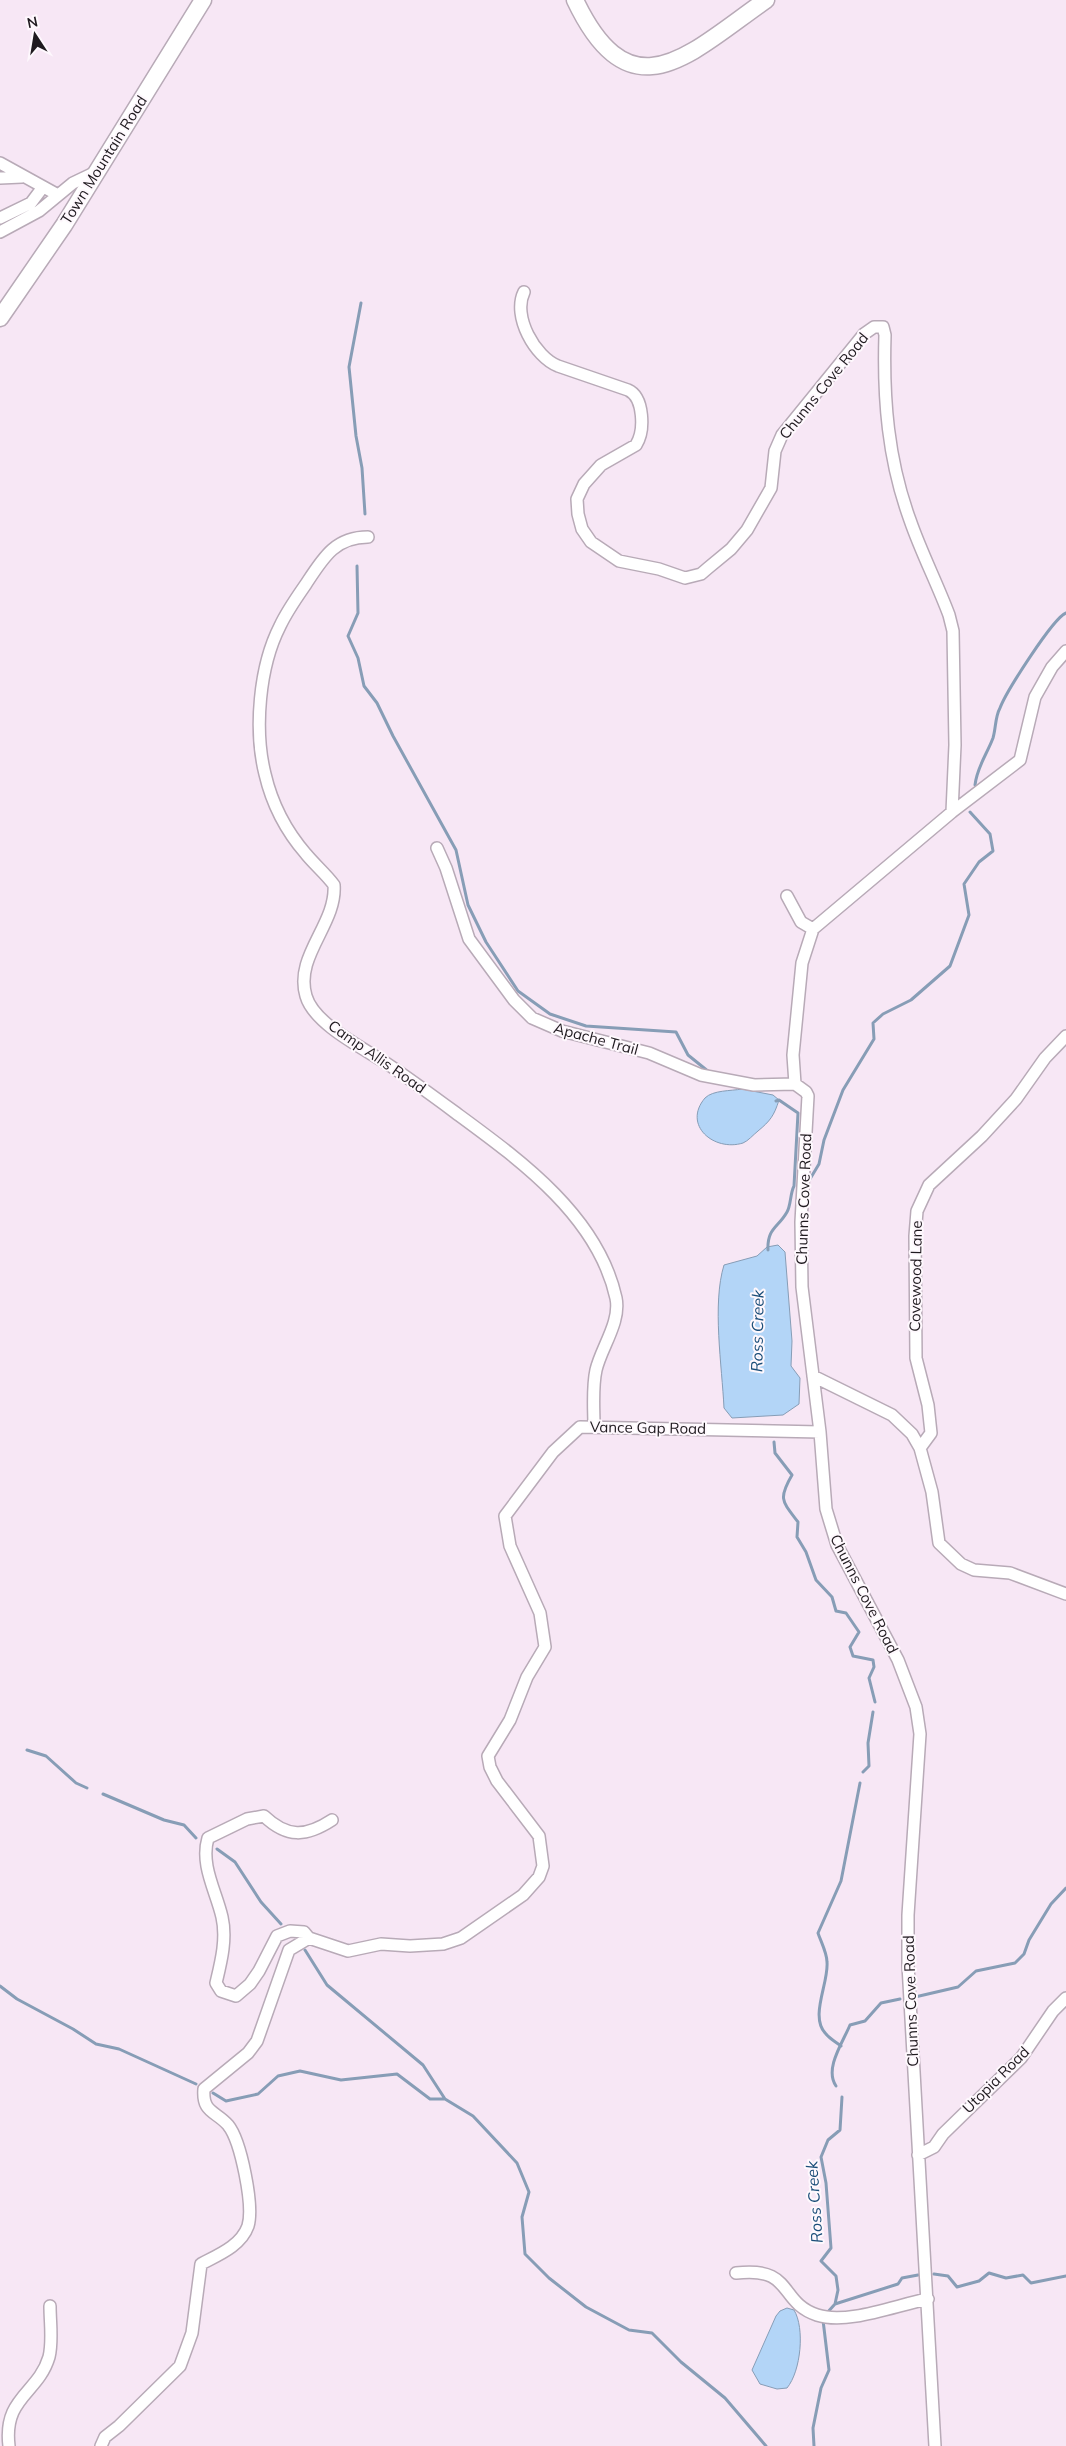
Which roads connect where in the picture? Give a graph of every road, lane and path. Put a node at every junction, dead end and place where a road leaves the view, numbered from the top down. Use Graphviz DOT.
graph roads {
  1 [pos="203,0"];
  2 [pos="574,0"];
  3 [pos="766,0"];
  4 [pos="0,163"];
  5 [pos="96,172"];
  6 [pos="22,177"];
  7 [pos="0,178"];
  8 [pos="43,187"];
  9 [pos="58,195"];
  10 [pos="0,218"];
  11 [pos="0,232"];
  12 [pos="524,292"];
  13 [pos="0,318"];
  14 [pos="368,537"];
  15 [pos="1066,651"];
  16 [pos="952,812"];
  17 [pos="437,848"];
  18 [pos="788,896"];
  19 [pos="813,929"];
  20 [pos="1066,1036"];
  21 [pos="795,1084"];
  22 [pos="813,1376"];
  23 [pos="594,1427"];
  24 [pos="820,1432"];
  25 [pos="920,1448"];
  26 [pos="1066,1594"];
  27 [pos="332,1820"];
  28 [pos="309,1938"];
  29 [pos="1066,1998"];
  30 [pos="918,2155"];
  31 [pos="736,2273"];
  32 [pos="928,2299"];
  33 [pos="50,2306"];
  34 [pos="9,2446"];
  35 [pos="102,2446"];
  36 [pos="935,2446"];
  1 -- 5 [label="main road, Town Mountain Road"];
  2 -- 3 [label="main road"];
  4 -- 6 [label="street"];
  5 -- 9 [label="street"];
  5 -- 13 [label="main road, Town Mountain Road"];
  6 -- 7 [label="street"];
  6 -- 8 [label="street"];
  8 -- 9 [label="street"];
  8 -- 10 [label="street"];
  9 -- 11 [label="street"];
  12 -- 16 [label="street, Chunns Cove Road"];
  14 -- 23 [label="street, Camp Allis Road"];
  15 -- 16 [label="street"];
  16 -- 19 [label="street"];
  17 -- 21 [label="street, Apache Trail"];
  18 -- 19 [label="street"];
  19 -- 21 [label="street, Chunns Cove Road"];
  20 -- 25 [label="street, Covewood Lane"];
  21 -- 22 [label="street, Chunns Cove Road"];
  22 -- 24 [label="street, Chunns Cove Road"];
  22 -- 25 [label="street"];
  23 -- 24 [label="street, Vance Gap Road"];
  23 -- 28 [label="street, Vance Gap Road"];
  24 -- 30 [label="street, Chunns Cove Road"];
  25 -- 26 [label="street"];
  27 -- 28 [label="street, Vance Gap Road"];
  28 -- 35 [label="street"];
  29 -- 30 [label="street, Utopia Road"];
  30 -- 32 [label="street, Chunns Cove Road"];
  31 -- 32 [label="street"];
  32 -- 36 [label="street, Chunns Cove Road"];
  33 -- 34 [label="street"];
}
